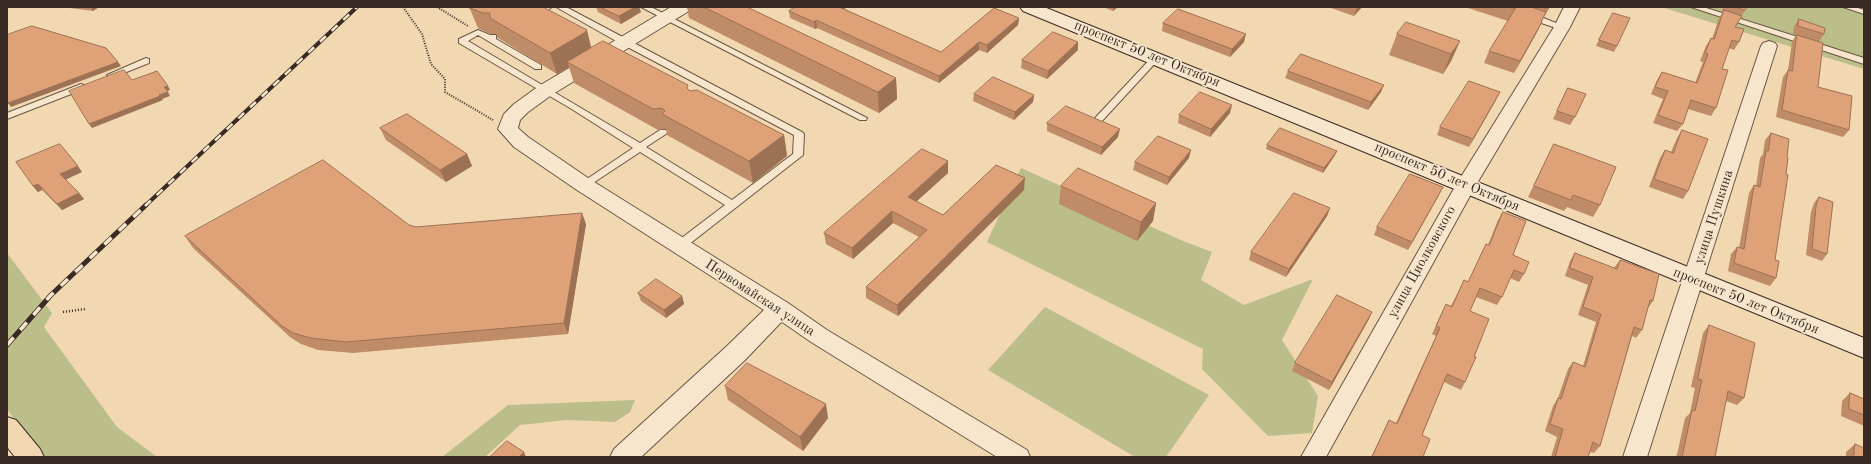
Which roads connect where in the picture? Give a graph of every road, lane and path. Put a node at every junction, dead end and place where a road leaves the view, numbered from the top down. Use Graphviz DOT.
graph roads {
  1 [pos="404,7"];
  2 [pos="436,7"];
  3 [pos="548,7"];
  4 [pos="560,7"];
  5 [pos="645,7"];
  6 [pos="683,7"];
  7 [pos="1029,7"];
  8 [pos="1510,7"];
  9 [pos="1572,7"];
  10 [pos="1695,7"];
  11 [pos="1847,7"];
  12 [pos="1864,12"];
  13 [pos="530,17"];
  14 [pos="666,17"];
  15 [pos="1562,27"];
  16 [pos="478,32"];
  17 [pos="624,43"];
  18 [pos="1769,46"];
  19 [pos="1156,58"];
  20 [pos="146,61"];
  21 [pos="1864,61"];
  22 [pos="538,67"];
  23 [pos="102,78"];
  24 [pos="88,84"];
  25 [pos="546,90"];
  26 [pos="721,92"];
  27 [pos="709,100"];
  28 [pos="7,116"];
  29 [pos="863,118"];
  30 [pos="1099,119"];
  31 [pos="508,129"];
  32 [pos="663,132"];
  33 [pos="641,148"];
  34 [pos="584,185"];
  35 [pos="1466,185"];
  36 [pos="732,205"];
  37 [pos="679,246"];
  38 [pos="1693,280"];
  39 [pos="85,309"];
  40 [pos="780,309"];
  41 [pos="63,312"];
  42 [pos="1864,348"];
  43 [pos="7,428"];
  44 [pos="30,457"];
  45 [pos="623,457"];
  46 [pos="1018,457"];
  47 [pos="1313,457"];
  48 [pos="1635,457"];
  1 -- 31 [label="path"];
  2 -- 16 [label="path"];
  3 -- 13 [label="lane"];
  4 -- 17 [label="lane"];
  5 -- 14 [label="lane"];
  6 -- 14 [label="street"];
  7 -- 19 [label="street, проспект 50 лет Октября"];
  8 -- 15 [label="lane"];
  9 -- 15 [label="street, улица Циолковского"];
  10 -- 21 [label="lane"];
  11 -- 12 [label="lane"];
  14 -- 17 [label="street"];
  14 -- 29 [label="lane"];
  15 -- 35 [label="street, улица Циолковского"];
  16 -- 22 [label="lane"];
  16 -- 25 [label="lane"];
  17 -- 25 [label="street"];
  17 -- 26 [label="lane"];
  18 -- 38 [label="street, улица Пушкина"];
  19 -- 30 [label="lane"];
  19 -- 35 [label="street, проспект 50 лет Октября"];
  20 -- 23 [label="lane"];
  24 -- 28 [label="lane"];
  25 -- 31 [label="street"];
  25 -- 33 [label="lane"];
  26 -- 27 [label="lane"];
  26 -- 36 [label="lane"];
  31 -- 34 [label="street, Первомайская улица"];
  32 -- 33 [label="lane"];
  33 -- 34 [label="lane"];
  33 -- 36 [label="lane"];
  34 -- 37 [label="street, Первомайская улица"];
  35 -- 38 [label="street, проспект 50 лет Октября"];
  35 -- 47 [label="street, улица Циолковского"];
  36 -- 37 [label="lane"];
  37 -- 40 [label="street, Первомайская улица"];
  38 -- 42 [label="street, проспект 50 лет Октября"];
  38 -- 48 [label="street, улица Пушкина"];
  39 -- 41 [label="path"];
  40 -- 45 [label="street"];
  40 -- 46 [label="street, Первомайская улица"];
  43 -- 44 [label="main road"];
}
